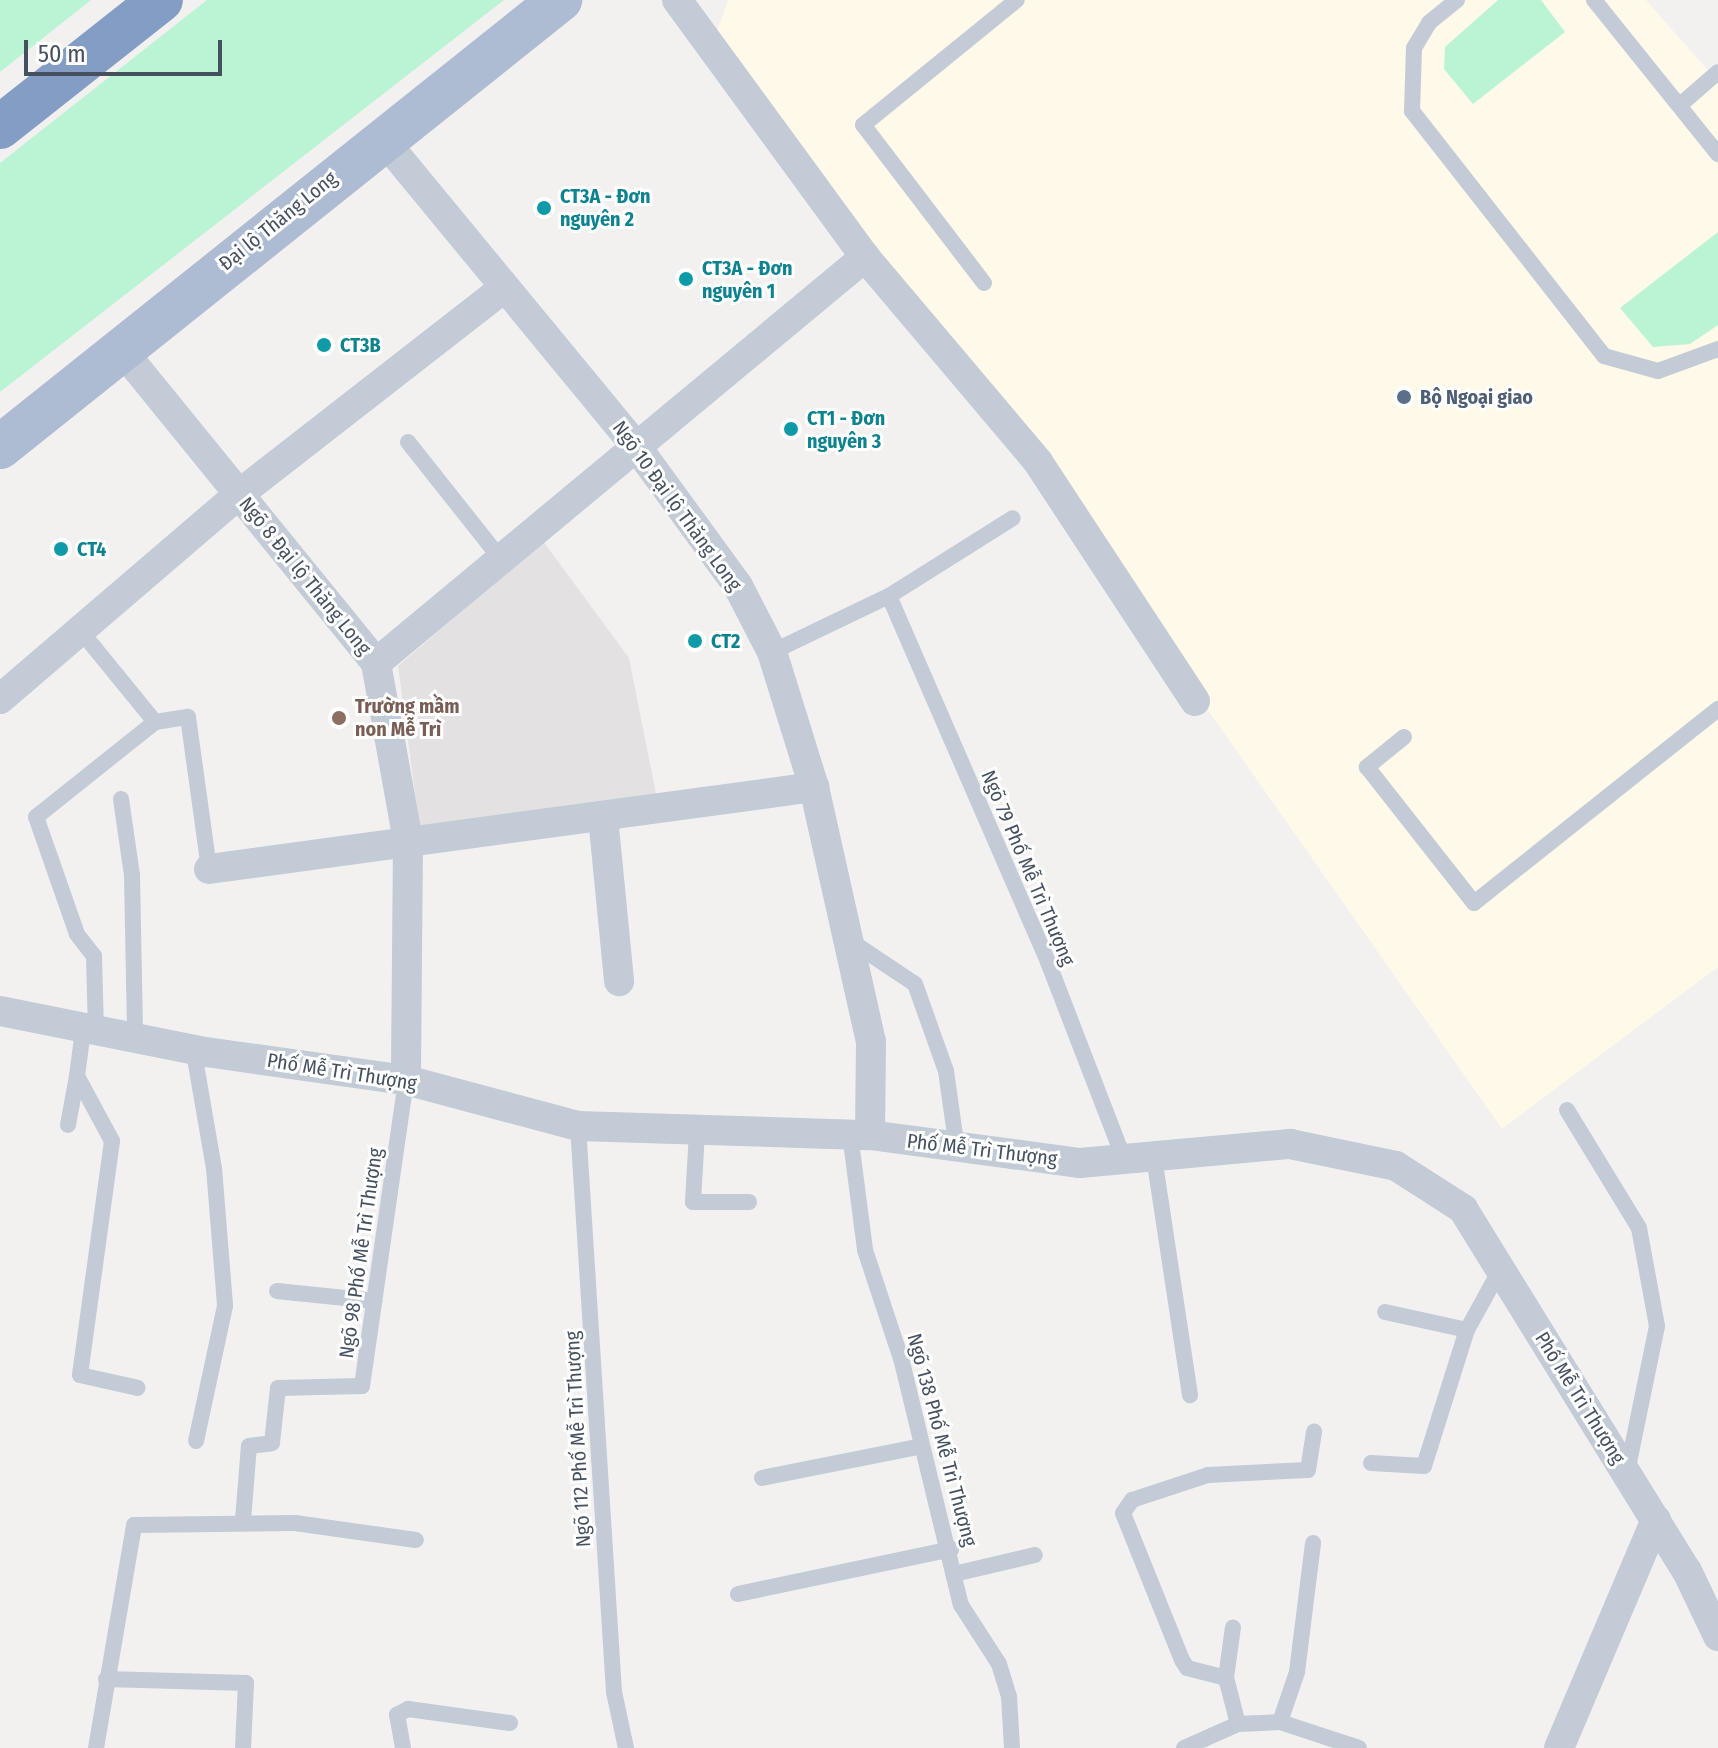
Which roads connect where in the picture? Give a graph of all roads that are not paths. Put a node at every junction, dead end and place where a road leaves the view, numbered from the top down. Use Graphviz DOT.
graph roads {
  1 [pos="161,0"];
  2 [pos="560,0"];
  3 [pos="677,0"];
  4 [pos="1017,0"];
  5 [pos="1457,0"];
  6 [pos="1594,0"];
  7 [pos="1718,72"];
  8 [pos="1680,105"];
  9 [pos="0,127"];
  10 [pos="382,138"];
  11 [pos="1718,154"];
  12 [pos="865,257"];
  13 [pos="984,283"];
  14 [pos="503,289"];
  15 [pos="121,349"];
  16 [pos="1718,349"];
  17 [pos="408,442"];
  18 [pos="636,446"];
  19 [pos="0,447"];
  20 [pos="238,495"];
  21 [pos="1013,518"];
  22 [pos="500,558"];
  23 [pos="889,596"];
  24 [pos="80,630"];
  25 [pos="772,652"];
  26 [pos="376,663"];
  27 [pos="0,699"];
  28 [pos="1195,701"];
  29 [pos="1718,709"];
  30 [pos="155,722"];
  31 [pos="1404,737"];
  32 [pos="814,787"];
  33 [pos="121,799"];
  34 [pos="603,817"];
  35 [pos="408,841"];
  36 [pos="209,869"];
  37 [pos="849,940"];
  38 [pos="619,981"];
  39 [pos="0,1011"];
  40 [pos="90,1031"];
  41 [pos="135,1038"];
  42 [pos="193,1047"];
  43 [pos="77,1076"];
  44 [pos="406,1080"];
  45 [pos="1567,1110"];
  46 [pos="68,1125"];
  47 [pos="578,1126"];
  48 [pos="697,1132"];
  49 [pos="860,1135"];
  50 [pos="957,1149"];
  51 [pos="1154,1157"];
  52 [pos="1124,1159"];
  53 [pos="749,1202"];
  54 [pos="1500,1270"];
  55 [pos="277,1291"];
  56 [pos="374,1301"];
  57 [pos="1385,1312"];
  58 [pos="1467,1330"];
  59 [pos="138,1388"];
  60 [pos="1190,1395"];
  61 [pos="1314,1431"];
  62 [pos="196,1441"];
  63 [pos="922,1446"];
  64 [pos="1371,1463"];
  65 [pos="1627,1474"];
  66 [pos="762,1478"];
  67 [pos="243,1520"];
  68 [pos="1656,1520"];
  69 [pos="416,1540"];
  70 [pos="1313,1543"];
  71 [pos="951,1549"];
  72 [pos="1035,1555"];
  73 [pos="954,1574"];
  74 [pos="738,1594"];
  75 [pos="1233,1627"];
  76 [pos="1718,1636"];
  77 [pos="1226,1678"];
  78 [pos="106,1679"];
  79 [pos="1280,1722"];
  80 [pos="510,1723"];
  81 [pos="1238,1724"];
  82 [pos="96,1748"];
  83 [pos="243,1748"];
  84 [pos="403,1748"];
  85 [pos="626,1748"];
  86 [pos="1012,1748"];
  87 [pos="1184,1748"];
  88 [pos="1359,1748"];
  89 [pos="1559,1748"];
  1 -- 9 [label="highway"];
  2 -- 10 [label="main road, Đại lộ Thăng Long"];
  3 -- 12 [label="street"];
  4 -- 13 [label="lane"];
  5 -- 16 [label="lane"];
  6 -- 8 [label="lane"];
  7 -- 8 [label="lane"];
  8 -- 11 [label="lane"];
  10 -- 14 [label="street, Ngõ 10 Đại lộ Thăng Long"];
  10 -- 15 [label="main road, Đại lộ Thăng Long"];
  12 -- 18 [label="street"];
  12 -- 28 [label="street"];
  14 -- 18 [label="street, Ngõ 10 Đại lộ Thăng Long"];
  14 -- 20 [label="street"];
  15 -- 19 [label="main road, Đại lộ Thăng Long"];
  15 -- 20 [label="street, Ngõ 8 Đại lộ Thăng Long"];
  17 -- 22 [label="lane"];
  18 -- 22 [label="street"];
  18 -- 25 [label="street, Ngõ 10 Đại lộ Thăng Long"];
  20 -- 24 [label="street"];
  20 -- 26 [label="street, Ngõ 8 Đại lộ Thăng Long"];
  21 -- 23 [label="lane"];
  22 -- 26 [label="street"];
  23 -- 25 [label="lane"];
  23 -- 52 [label="lane, Ngõ 79 Phố Mễ Trì Thượng"];
  24 -- 27 [label="street"];
  24 -- 30 [label="lane"];
  25 -- 32 [label="street, Ngõ 10 Đại lộ Thăng Long"];
  26 -- 35 [label="street, Ngõ 8 Đại lộ Thăng Long"];
  29 -- 31 [label="lane"];
  30 -- 36 [label="lane"];
  30 -- 40 [label="lane"];
  32 -- 34 [label="street"];
  32 -- 37 [label="street, Ngõ 10 Đại lộ Thăng Long"];
  33 -- 41 [label="lane"];
  34 -- 35 [label="street"];
  34 -- 38 [label="street"];
  35 -- 36 [label="street"];
  35 -- 44 [label="street, Ngõ 8 Đại lộ Thăng Long"];
  37 -- 49 [label="street, Ngõ 10 Đại lộ Thăng Long"];
  37 -- 50 [label="lane"];
  39 -- 40 [label="street, Phố Mễ Trì Thượng"];
  40 -- 41 [label="street, Phố Mễ Trì Thượng"];
  40 -- 43 [label="lane"];
  41 -- 42 [label="street, Phố Mễ Trì Thượng"];
  42 -- 44 [label="street, Phố Mễ Trì Thượng"];
  42 -- 62 [label="lane"];
  43 -- 46 [label="lane"];
  43 -- 59 [label="lane"];
  44 -- 47 [label="street, Phố Mễ Trì Thượng"];
  44 -- 56 [label="lane, Ngõ 98 Phố Mễ Trì Thượng"];
  45 -- 65 [label="lane"];
  47 -- 48 [label="street, Phố Mễ Trì Thượng"];
  47 -- 85 [label="lane, Ngõ 112 Phố Mễ Trì Thượng"];
  48 -- 49 [label="street, Phố Mễ Trì Thượng"];
  48 -- 53 [label="lane"];
  49 -- 50 [label="street, Phố Mễ Trì Thượng"];
  49 -- 63 [label="lane, Ngõ 138 Phố Mễ Trì Thượng"];
  50 -- 52 [label="street, Phố Mễ Trì Thượng"];
  51 -- 52 [label="street, Phố Mễ Trì Thượng"];
  51 -- 54 [label="street, Phố Mễ Trì Thượng"];
  51 -- 60 [label="lane"];
  54 -- 58 [label="lane"];
  54 -- 65 [label="street, Phố Mễ Trì Thượng"];
  55 -- 56 [label="lane"];
  56 -- 67 [label="lane, Ngõ 98 Phố Mễ Trì Thượng"];
  57 -- 58 [label="lane"];
  58 -- 64 [label="lane"];
  61 -- 77 [label="lane"];
  63 -- 66 [label="lane"];
  63 -- 71 [label="lane, Ngõ 138 Phố Mễ Trì Thượng"];
  65 -- 68 [label="street, Phố Mễ Trì Thượng"];
  67 -- 69 [label="lane"];
  67 -- 78 [label="lane"];
  68 -- 76 [label="street, Phố Mễ Trì Thượng"];
  68 -- 89 [label="street"];
  70 -- 79 [label="lane"];
  71 -- 73 [label="lane, Ngõ 138 Phố Mễ Trì Thượng"];
  71 -- 74 [label="lane"];
  72 -- 73 [label="lane"];
  73 -- 86 [label="lane, Ngõ 138 Phố Mễ Trì Thượng"];
  75 -- 77 [label="lane"];
  77 -- 81 [label="lane"];
  78 -- 82 [label="lane"];
  78 -- 83 [label="lane"];
  79 -- 81 [label="lane"];
  79 -- 88 [label="lane"];
  80 -- 84 [label="lane"];
  81 -- 87 [label="lane"];
}
